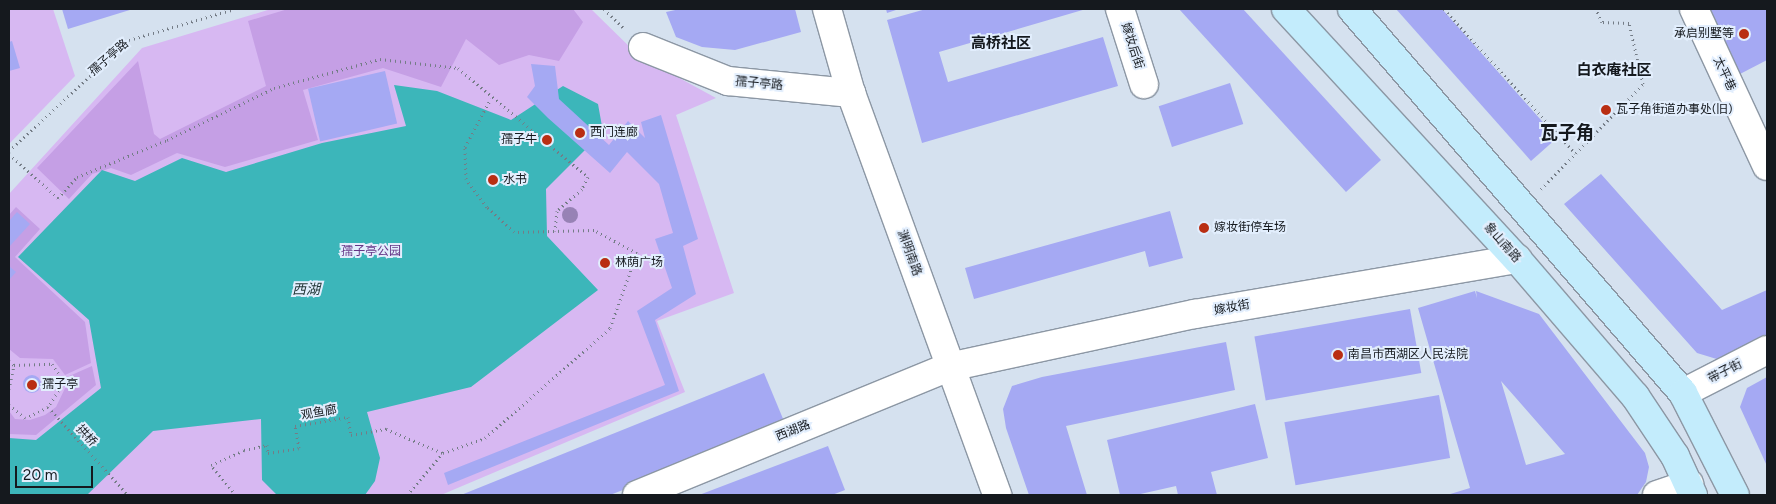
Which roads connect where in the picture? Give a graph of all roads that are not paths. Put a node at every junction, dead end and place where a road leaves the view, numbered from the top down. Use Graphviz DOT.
graph roads {
  1 [pos="827,9"];
  2 [pos="1120,9"];
  3 [pos="1286,9"];
  4 [pos="1352,9"];
  5 [pos="1694,9"];
  6 [pos="643,47"];
  7 [pos="1144,84"];
  8 [pos="851,92"];
  9 [pos="1767,166"];
  10 [pos="1517,259"];
  11 [pos="1767,350"];
  12 [pos="949,367"];
  13 [pos="1683,393"];
  14 [pos="1691,490"];
  15 [pos="637,495"];
  16 [pos="997,495"];
  17 [pos="1657,495"];
  18 [pos="1735,495"];
  1 -- 8 [label="street, 渊明南路"];
  2 -- 7 [label="street, 嫁妆后街"];
  3 -- 10 [label="main road, 象山南路"];
  4 -- 13 [label="main road"];
  5 -- 9 [label="street, 太平巷"];
  6 -- 8 [label="street, 孺子亭路"];
  8 -- 12 [label="street, 渊明南路"];
  10 -- 12 [label="street, 嫁妆街"];
  10 -- 14 [label="main road, 象山南路"];
  11 -- 13 [label="street, 带子街"];
  12 -- 15 [label="street, 西湖路"];
  12 -- 16 [label="street, 渊明南路"];
  13 -- 18 [label="main road"];
  14 -- 17 [label="street"];
}
